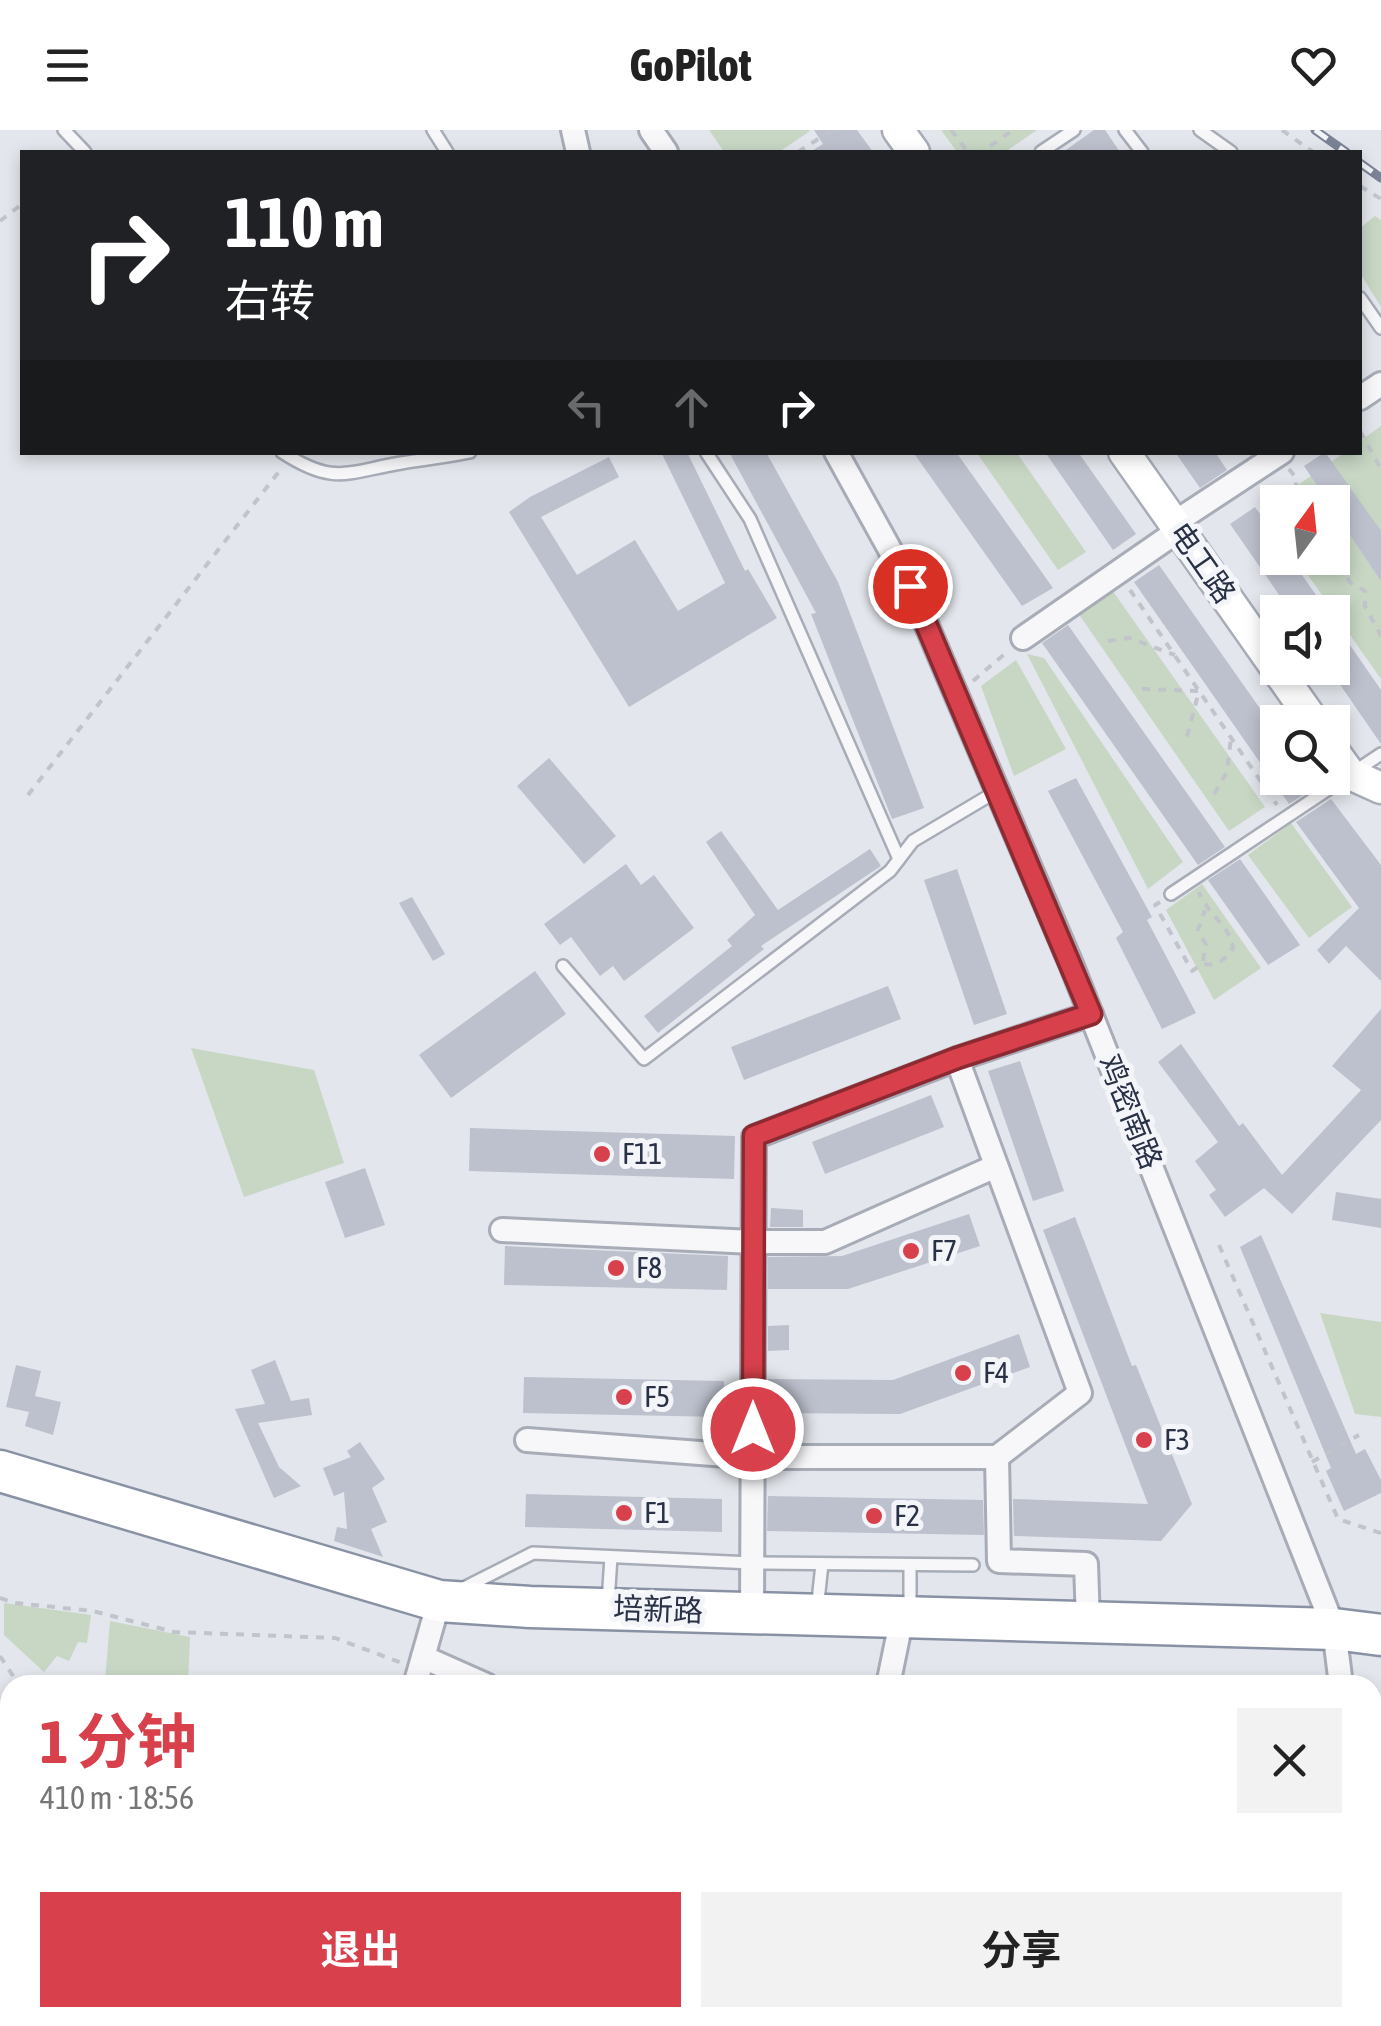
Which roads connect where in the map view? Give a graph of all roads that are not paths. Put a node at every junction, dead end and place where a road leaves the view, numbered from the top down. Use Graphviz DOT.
graph roads {
  1 [pos="64,130"];
  2 [pos="1074,130"];
  3 [pos="1125,130"];
  4 [pos="1200,130"];
  5 [pos="84,150"];
  6 [pos="1044,150"];
  7 [pos="1140,150"];
  8 [pos="1228,150"];
  9 [pos="1362,301"];
  10 [pos="1381,328"];
  11 [pos="286,455"];
  12 [pos="450,455"];
  13 [pos="708,455"];
  14 [pos="838,455"];
  15 [pos="1126,455"];
  16 [pos="1278,455"];
  17 [pos="1177,527"];
  18 [pos="1023,638"];
  19 [pos="1302,705"];
  20 [pos="1381,754"];
  21 [pos="1350,774"];
  22 [pos="1381,788"];
  23 [pos="997,791"];
  24 [pos="1319,795"];
  25 [pos="899,859"];
  26 [pos="1170,894"];
  27 [pos="563,966"];
  28 [pos="1091,1014"];
  29 [pos="957,1058"];
  30 [pos="996,1166"];
  31 [pos="502,1230"];
  32 [pos="754,1242"];
  33 [pos="527,1440"];
  34 [pos="753,1456"];
  35 [pos="997,1457"];
  36 [pos="0,1472"];
  37 [pos="611,1556"];
  38 [pos="752,1563"];
  39 [pos="822,1564"];
  40 [pos="910,1565"];
  41 [pos="973,1566"];
  42 [pos="439,1601"];
  43 [pos="608,1609"];
  44 [pos="752,1613"];
  45 [pos="817,1615"];
  46 [pos="906,1617"];
  47 [pos="1088,1622"];
  48 [pos="1334,1629"];
  49 [pos="1381,1634"];
  50 [pos="419,1671"];
  51 [pos="891,1675"];
  52 [pos="1340,1675"];
  1 -- 5 [label="lane"];
  2 -- 6 [label="lane"];
  3 -- 7 [label="lane"];
  4 -- 8 [label="lane"];
  9 -- 10 [label="lane"];
  11 -- 12 [label="lane"];
  13 -- 25 [label="lane"];
  14 -- 23 [label="street, 鸡密南路"];
  15 -- 17 [label="street, 电工路"];
  16 -- 17 [label="street"];
  17 -- 18 [label="street"];
  17 -- 19 [label="street, 电工路"];
  20 -- 21 [label="lane"];
  21 -- 22 [label="street"];
  23 -- 25 [label="lane"];
  23 -- 28 [label="street, 鸡密南路"];
  24 -- 26 [label="lane"];
  25 -- 27 [label="lane"];
  28 -- 29 [label="street"];
  28 -- 48 [label="street, 鸡密南路"];
  29 -- 30 [label="street"];
  29 -- 32 [label="street"];
  30 -- 32 [label="street"];
  30 -- 35 [label="street"];
  31 -- 32 [label="street"];
  32 -- 34 [label="street"];
  33 -- 34 [label="street"];
  34 -- 35 [label="street"];
  34 -- 38 [label="street"];
  35 -- 47 [label="street"];
  36 -- 42 [label="highway, 培新路"];
  37 -- 38 [label="lane"];
  37 -- 42 [label="lane"];
  37 -- 43 [label="lane"];
  38 -- 39 [label="lane"];
  38 -- 44 [label="street"];
  39 -- 40 [label="lane"];
  39 -- 45 [label="lane"];
  40 -- 41 [label="lane"];
  40 -- 46 [label="lane"];
  42 -- 43 [label="highway, 培新路"];
  42 -- 50 [label="street"];
  43 -- 44 [label="highway, 培新路"];
  44 -- 45 [label="highway, 培新路"];
  45 -- 46 [label="highway, 培新路"];
  46 -- 47 [label="highway, 培新路"];
  46 -- 51 [label="street"];
  47 -- 48 [label="highway, 培新路"];
  48 -- 49 [label="highway"];
  48 -- 52 [label="street, 鸡密南路"];
}
